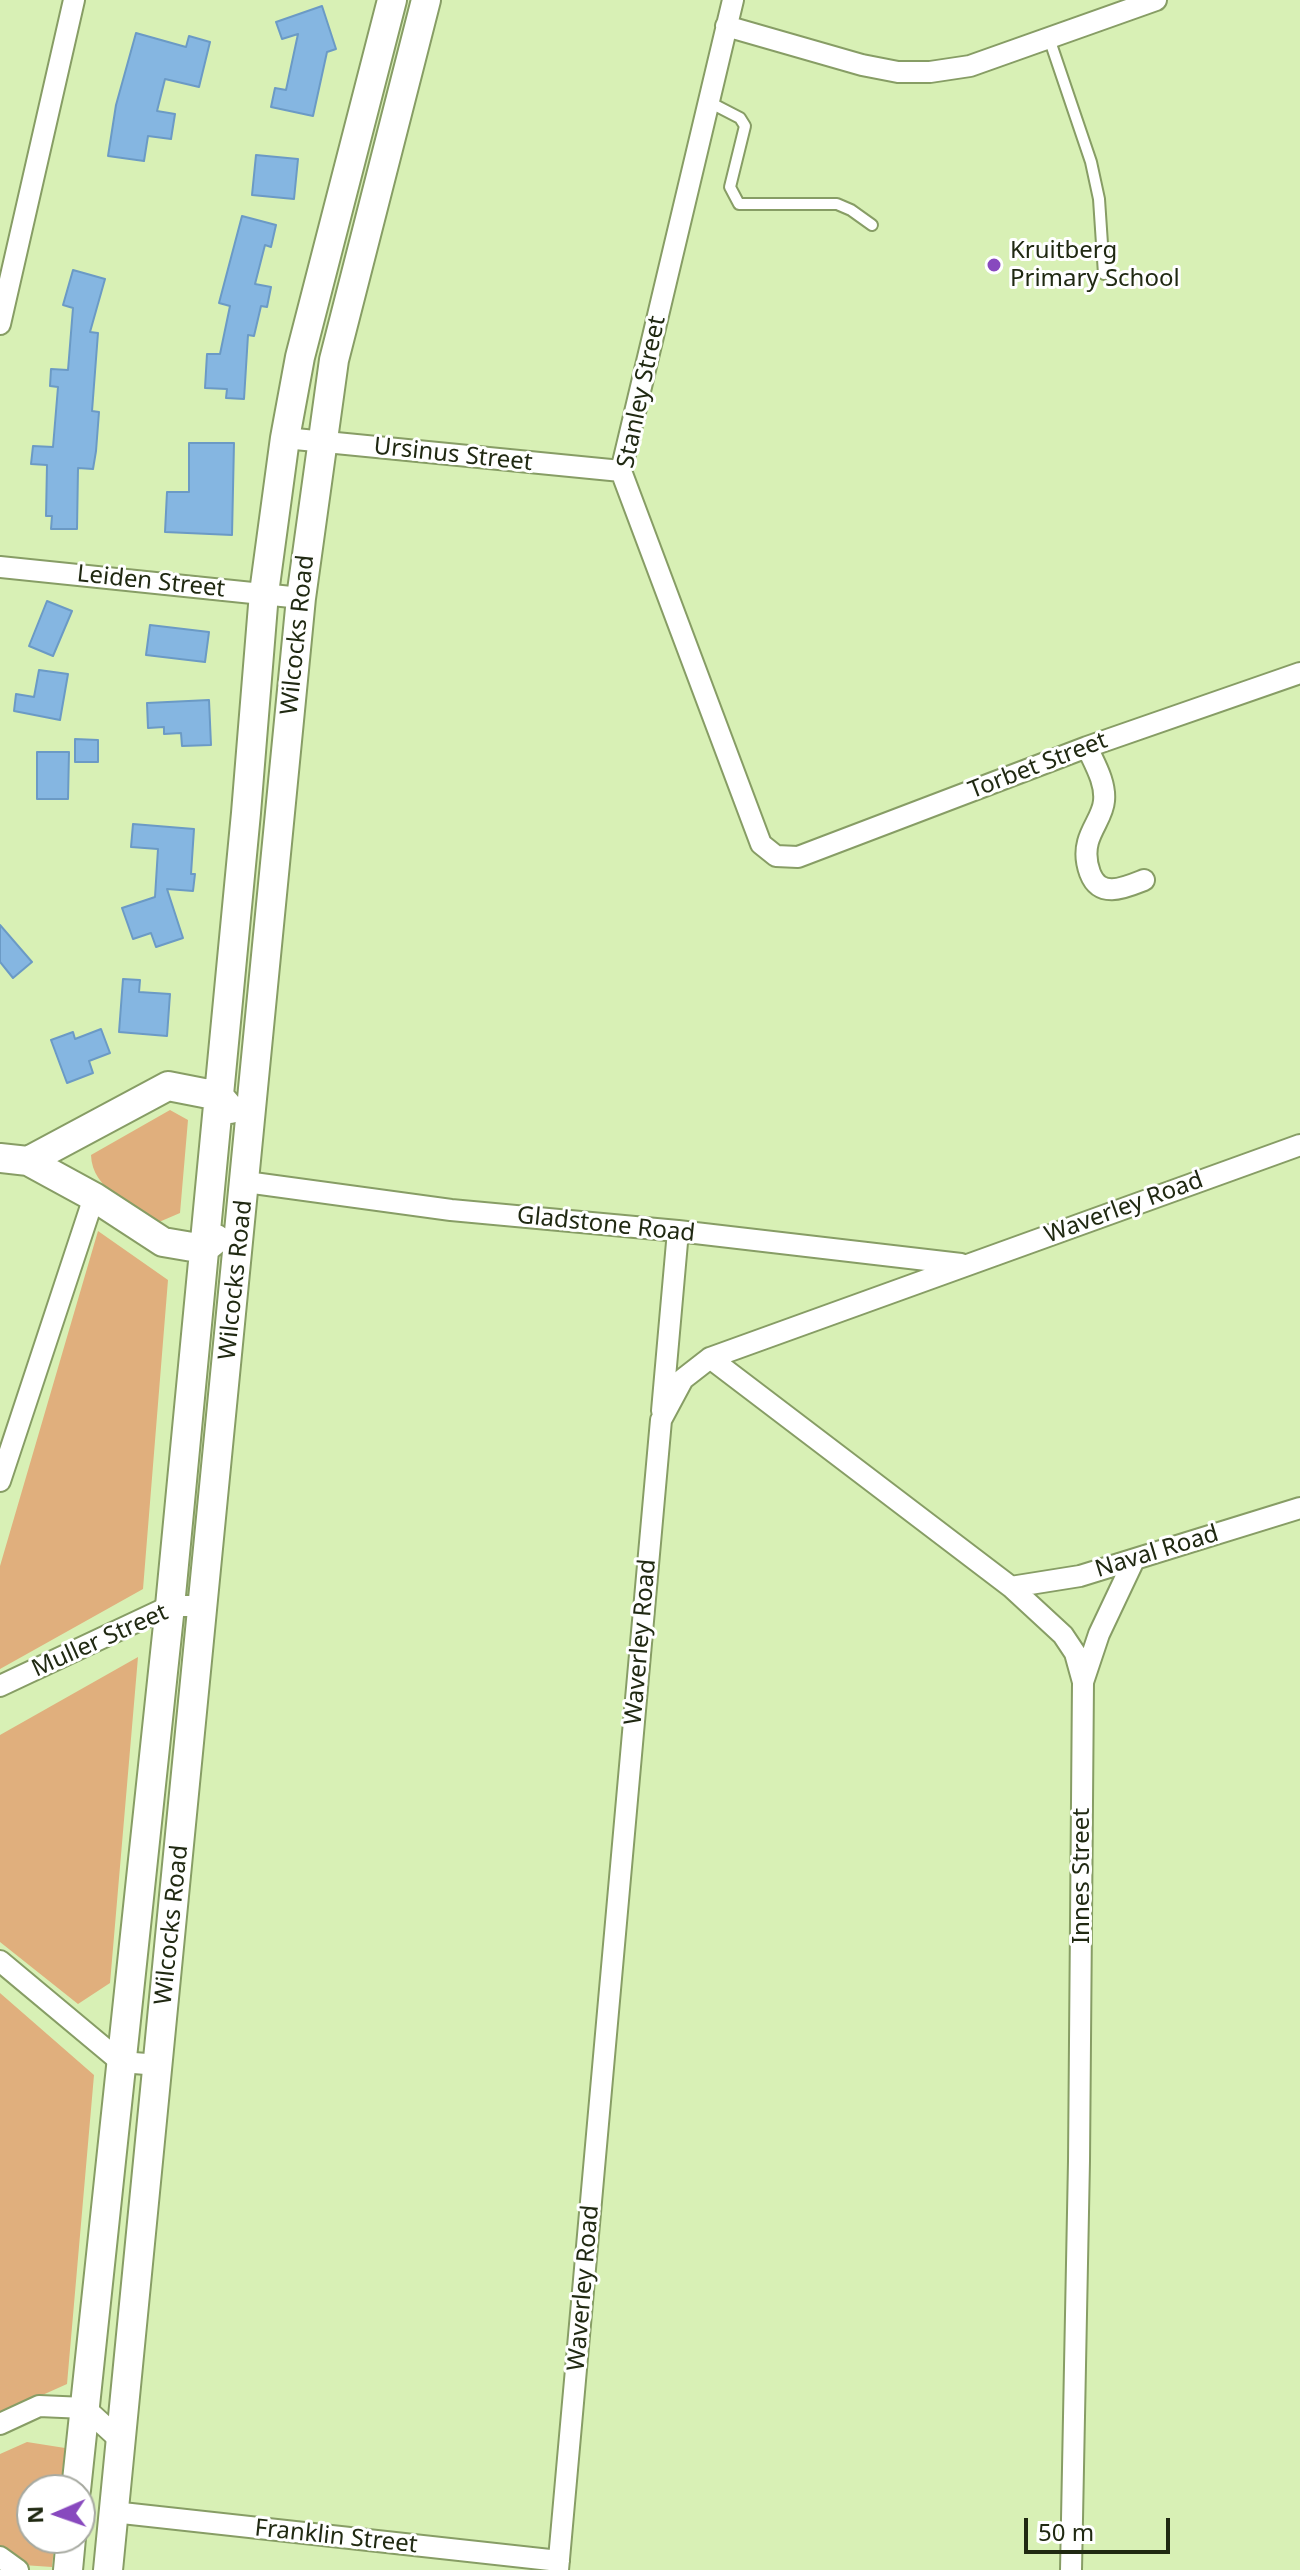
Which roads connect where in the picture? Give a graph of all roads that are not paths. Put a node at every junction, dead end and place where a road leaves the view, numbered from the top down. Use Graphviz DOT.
graph roads {
  1 [pos="74,0"];
  2 [pos="392,0"];
  3 [pos="426,0"];
  4 [pos="733,0"];
  5 [pos="1156,0"];
  6 [pos="726,26"];
  7 [pos="1049,38"];
  8 [pos="376,61"];
  9 [pos="408,69"];
  10 [pos="709,102"];
  11 [pos="872,225"];
  12 [pos="1104,274"];
  13 [pos="0,324"];
  14 [pos="285,438"];
  15 [pos="323,441"];
  16 [pos="621,471"];
  17 [pos="0,567"];
  18 [pos="264,593"];
  19 [pos="301,598"];
  20 [pos="1300,673"];
  21 [pos="1087,747"];
  22 [pos="246,813"];
  23 [pos="279,814"];
  24 [pos="776,856"];
  25 [pos="1144,880"];
  26 [pos="219,1096"];
  27 [pos="250,1132"];
  28 [pos="1300,1145"];
  29 [pos="14,1159"];
  30 [pos="246,1182"];
  31 [pos="94,1197"];
  32 [pos="243,1217"];
  33 [pos="678,1231"];
  34 [pos="204,1249"];
  35 [pos="967,1265"];
  36 [pos="710,1358"];
  37 [pos="661,1420"];
  38 [pos="0,1481"];
  39 [pos="1300,1508"];
  40 [pos="1134,1560"];
  41 [pos="1011,1587"];
  42 [pos="170,1606"];
  43 [pos="203,1606"];
  44 [pos="1083,1682"];
  45 [pos="0,1686"];
  46 [pos="0,1961"];
  47 [pos="121,2062"];
  48 [pos="159,2065"];
  49 [pos="85,2408"];
  50 [pos="0,2424"];
  51 [pos="120,2440"];
  52 [pos="78,2474"];
  53 [pos="113,2512"];
  54 [pos="0,2557"];
  55 [pos="559,2566"];
  56 [pos="18,2570"];
  57 [pos="108,2570"];
  58 [pos="1071,2570"];
  1 -- 13 [label="street"];
  2 -- 8 [label="street, Wilcocks Road"];
  3 -- 9 [label="street, Wilcocks Road"];
  4 -- 6 [label="street, Stanley Street"];
  5 -- 7 [label="street"];
  6 -- 7 [label="street"];
  6 -- 10 [label="street, Stanley Street"];
  7 -- 12 [label="lane"];
  8 -- 9 [label="street"];
  8 -- 14 [label="street, Wilcocks Road"];
  9 -- 15 [label="street, Wilcocks Road"];
  10 -- 11 [label="lane"];
  10 -- 16 [label="street, Stanley Street"];
  14 -- 15 [label="street, Ursinus Street"];
  14 -- 18 [label="street, Wilcocks Road"];
  15 -- 16 [label="street, Ursinus Street"];
  15 -- 19 [label="street, Wilcocks Road"];
  16 -- 24 [label="street, Stanley Street"];
  17 -- 18 [label="street, Leiden Street"];
  18 -- 19 [label="street, Leiden Street"];
  18 -- 22 [label="street, Wilcocks Road"];
  19 -- 23 [label="street, Wilcocks Road"];
  20 -- 21 [label="street, Torbet Street"];
  21 -- 24 [label="street, Torbet Street"];
  21 -- 25 [label="street"];
  22 -- 23 [label="street"];
  22 -- 26 [label="street, Wilcocks Road"];
  23 -- 27 [label="street, Wilcocks Road"];
  26 -- 27 [label="street"];
  26 -- 29 [label="street"];
  26 -- 34 [label="street, Wilcocks Road"];
  27 -- 30 [label="street, Wilcocks Road"];
  28 -- 35 [label="street, Waverley Road"];
  29 -- 31 [label="street"];
  30 -- 32 [label="street, Wilcocks Road"];
  30 -- 33 [label="street, Gladstone Road"];
  31 -- 34 [label="street"];
  31 -- 38 [label="street"];
  32 -- 34 [label="street"];
  32 -- 43 [label="street, Wilcocks Road"];
  33 -- 35 [label="street, Gladstone Road"];
  33 -- 37 [label="street"];
  34 -- 42 [label="street, Wilcocks Road"];
  35 -- 36 [label="street, Waverley Road"];
  36 -- 37 [label="street, Waverley Road"];
  36 -- 41 [label="street, Innes Street"];
  37 -- 55 [label="street, Waverley Road"];
  39 -- 40 [label="street, Naval Road"];
  40 -- 41 [label="street, Naval Road"];
  40 -- 44 [label="street"];
  41 -- 44 [label="street, Innes Street"];
  42 -- 43 [label="street, Muller Street"];
  42 -- 45 [label="street, Muller Street"];
  42 -- 47 [label="street, Wilcocks Road"];
  43 -- 48 [label="street, Wilcocks Road"];
  44 -- 58 [label="street, Innes Street"];
  46 -- 47 [label="street"];
  47 -- 48 [label="street"];
  47 -- 49 [label="street, Wilcocks Road"];
  48 -- 51 [label="street, Wilcocks Road"];
  49 -- 50 [label="street"];
  49 -- 51 [label="street"];
  49 -- 52 [label="street, Wilcocks Road"];
  51 -- 53 [label="street, Wilcocks Road"];
  53 -- 55 [label="street, Franklin Street"];
  53 -- 57 [label="street, Wilcocks Road"];
  54 -- 56 [label="street"];
}
